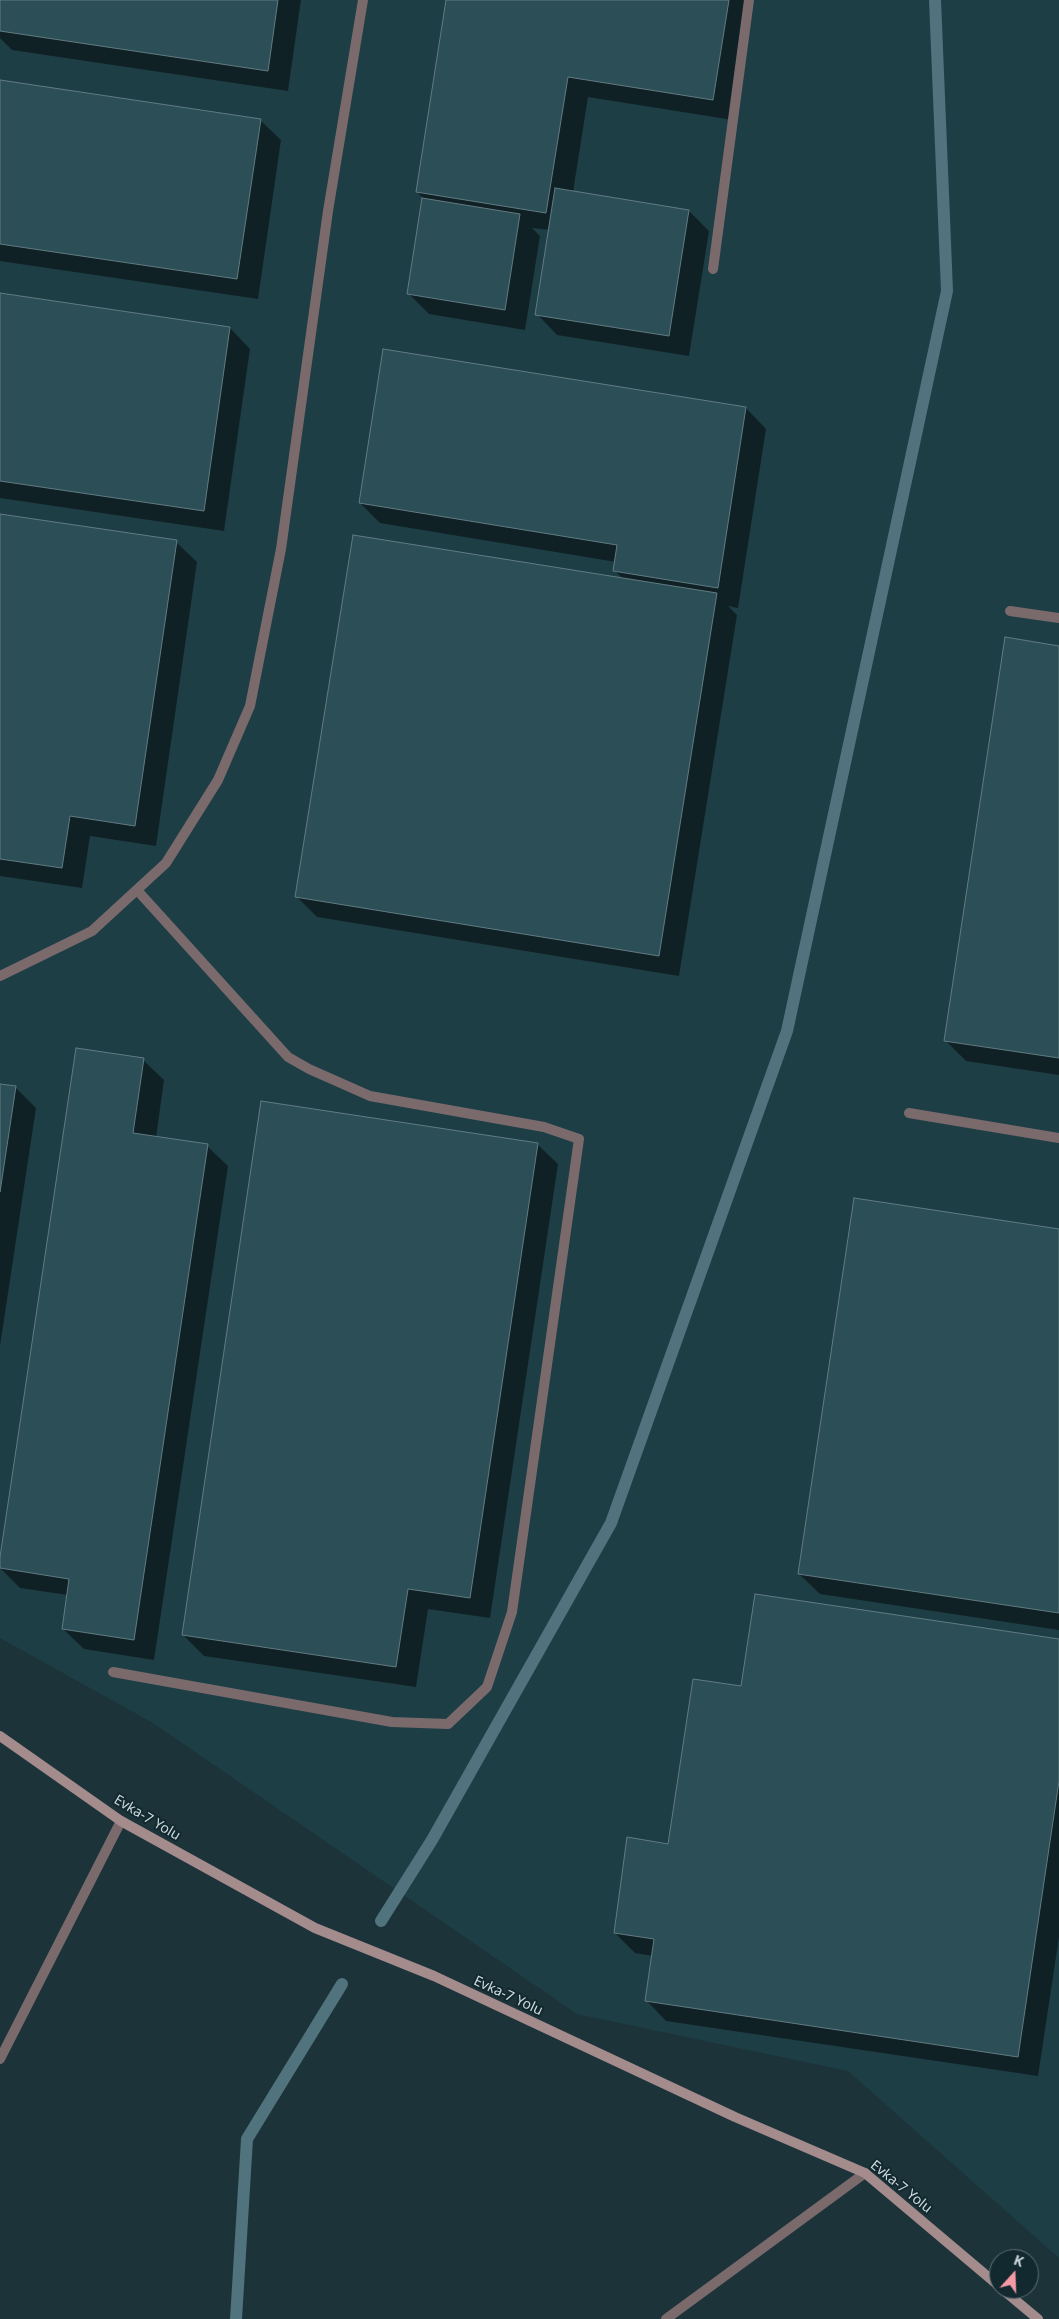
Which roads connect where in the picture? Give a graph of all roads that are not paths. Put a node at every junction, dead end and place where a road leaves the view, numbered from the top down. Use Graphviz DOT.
graph roads {
  1 [pos="363,0"];
  2 [pos="749,0"];
  3 [pos="713,269"];
  4 [pos="1010,611"];
  5 [pos="1059,618"];
  6 [pos="137,890"];
  7 [pos="0,976"];
  8 [pos="909,1113"];
  9 [pos="1059,1138"];
  10 [pos="113,1672"];
  11 [pos="0,1736"];
  12 [pos="122,1821"];
  13 [pos="0,2059"];
  14 [pos="865,2173"];
  15 [pos="989,2278"];
  16 [pos="1014,2299"];
  17 [pos="666,2319"];
  18 [pos="1038,2319"];
  1 -- 6 [label="street"];
  2 -- 3 [label="street"];
  4 -- 5 [label="street"];
  6 -- 7 [label="street"];
  6 -- 10 [label="street"];
  8 -- 9 [label="street"];
  11 -- 12 [label="street, Evka-7 Yolu"];
  12 -- 13 [label="street"];
  12 -- 14 [label="street, Evka-7 Yolu"];
  14 -- 15 [label="street, Evka-7 Yolu"];
  14 -- 17 [label="street"];
  16 -- 18 [label="street"];
}
